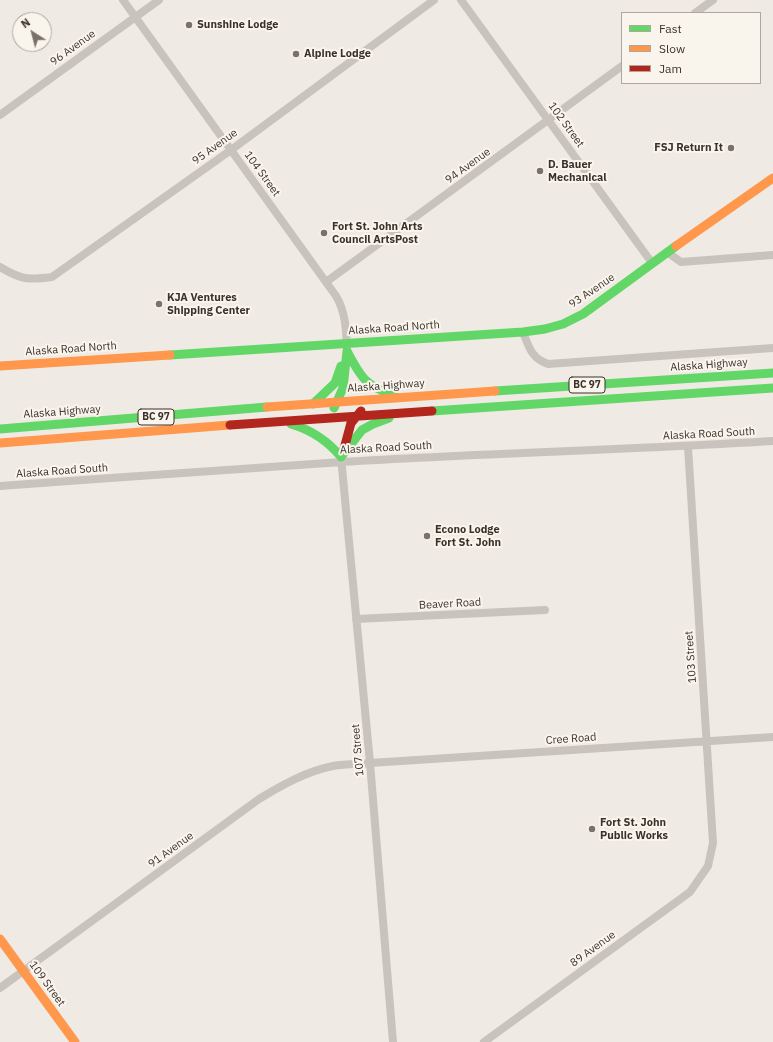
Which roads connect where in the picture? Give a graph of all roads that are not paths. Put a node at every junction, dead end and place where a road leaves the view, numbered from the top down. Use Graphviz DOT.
graph roads {
  1 [pos="123,0"];
  2 [pos="159,0"];
  3 [pos="434,0"];
  4 [pos="461,0"];
  5 [pos="713,0"];
  6 [pos="696,12"];
  7 [pos="135,17"];
  8 [pos="621,67"];
  9 [pos="0,115"];
  10 [pos="548,120"];
  11 [pos="231,150"];
  12 [pos="773,178"];
  13 [pos="667,252"];
  14 [pos="773,255"];
  15 [pos="652,263"];
  16 [pos="0,267"];
  17 [pos="326,282"];
  18 [pos="523,332"];
  19 [pos="347,347"];
  20 [pos="773,348"];
  21 [pos="0,366"];
  22 [pos="773,373"];
  23 [pos="773,388"];
  24 [pos="401,398"];
  25 [pos="374,400"];
  26 [pos="338,401"];
  27 [pos="313,404"];
  28 [pos="402,413"];
  29 [pos="354,416"];
  30 [pos="326,418"];
  31 [pos="283,421"];
  32 [pos="0,429"];
  33 [pos="773,442"];
  34 [pos="0,443"];
  35 [pos="688,447"];
  36 [pos="341,459"];
  37 [pos="0,486"];
  38 [pos="544,610"];
  39 [pos="356,619"];
  40 [pos="773,737"];
  41 [pos="707,742"];
  42 [pos="370,763"];
  43 [pos="708,866"];
  44 [pos="0,939"];
  45 [pos="23,971"];
  46 [pos="0,988"];
  47 [pos="75,1042"];
  48 [pos="392,1042"];
  49 [pos="484,1042"];
  1 -- 7 [label="street, 104 Street"];
  2 -- 7 [label="street, 96 Avenue"];
  3 -- 11 [label="street, 95 Avenue"];
  4 -- 10 [label="street, 102 Street"];
  5 -- 6 [label="street"];
  7 -- 9 [label="street, 96 Avenue"];
  7 -- 11 [label="street, 104 Street"];
  8 -- 10 [label="street, 94 Avenue"];
  10 -- 15 [label="street, 102 Street"];
  10 -- 17 [label="street, 94 Avenue"];
  11 -- 16 [label="street, 95 Avenue"];
  11 -- 17 [label="street, 104 Street"];
  12 -- 13 [label="main road, 93 Avenue"];
  13 -- 14 [label="street"];
  13 -- 15 [label="main road, 93 Avenue"];
  15 -- 18 [label="main road, 93 Avenue"];
  17 -- 19 [label="street, 104 Street"];
  18 -- 19 [label="main road, Alaska Road North"];
  18 -- 20 [label="street"];
  19 -- 21 [label="main road, Alaska Road North"];
  19 -- 24 [label="main road"];
  19 -- 26 [label="main road"];
  19 -- 27 [label="main road"];
  22 -- 24 [label="main road, Alaska Highway / BC 97"];
  23 -- 28 [label="main road, BC 97"];
  24 -- 25 [label="main road, Alaska Highway / BC 97"];
  25 -- 26 [label="main road, Alaska Highway / BC 97"];
  25 -- 29 [label="main road"];
  26 -- 27 [label="main road, Alaska Highway / BC 97"];
  26 -- 30 [label="main road"];
  27 -- 32 [label="main road, Alaska Highway / BC 97"];
  28 -- 29 [label="main road, BC 97"];
  28 -- 36 [label="main road"];
  29 -- 30 [label="main road, BC 97"];
  29 -- 36 [label="main road"];
  30 -- 31 [label="main road, BC 97"];
  31 -- 34 [label="main road, BC 97"];
  31 -- 36 [label="main road"];
  33 -- 35 [label="street, Alaska Road South"];
  35 -- 36 [label="street, Alaska Road South"];
  35 -- 41 [label="street, 103 Street"];
  36 -- 37 [label="street, Alaska Road South"];
  36 -- 39 [label="street, 107 Street"];
  38 -- 39 [label="street, Beaver Road"];
  39 -- 42 [label="street, 107 Street"];
  40 -- 41 [label="street, Cree Road"];
  41 -- 42 [label="street, Cree Road"];
  41 -- 43 [label="street, 103 Street"];
  42 -- 45 [label="street, 91 Avenue"];
  42 -- 48 [label="street, 107 Street"];
  43 -- 49 [label="street, 89 Avenue"];
  44 -- 45 [label="main road, 109 Street"];
  45 -- 46 [label="street, 91 Avenue"];
  45 -- 47 [label="main road, 109 Street"];
}
